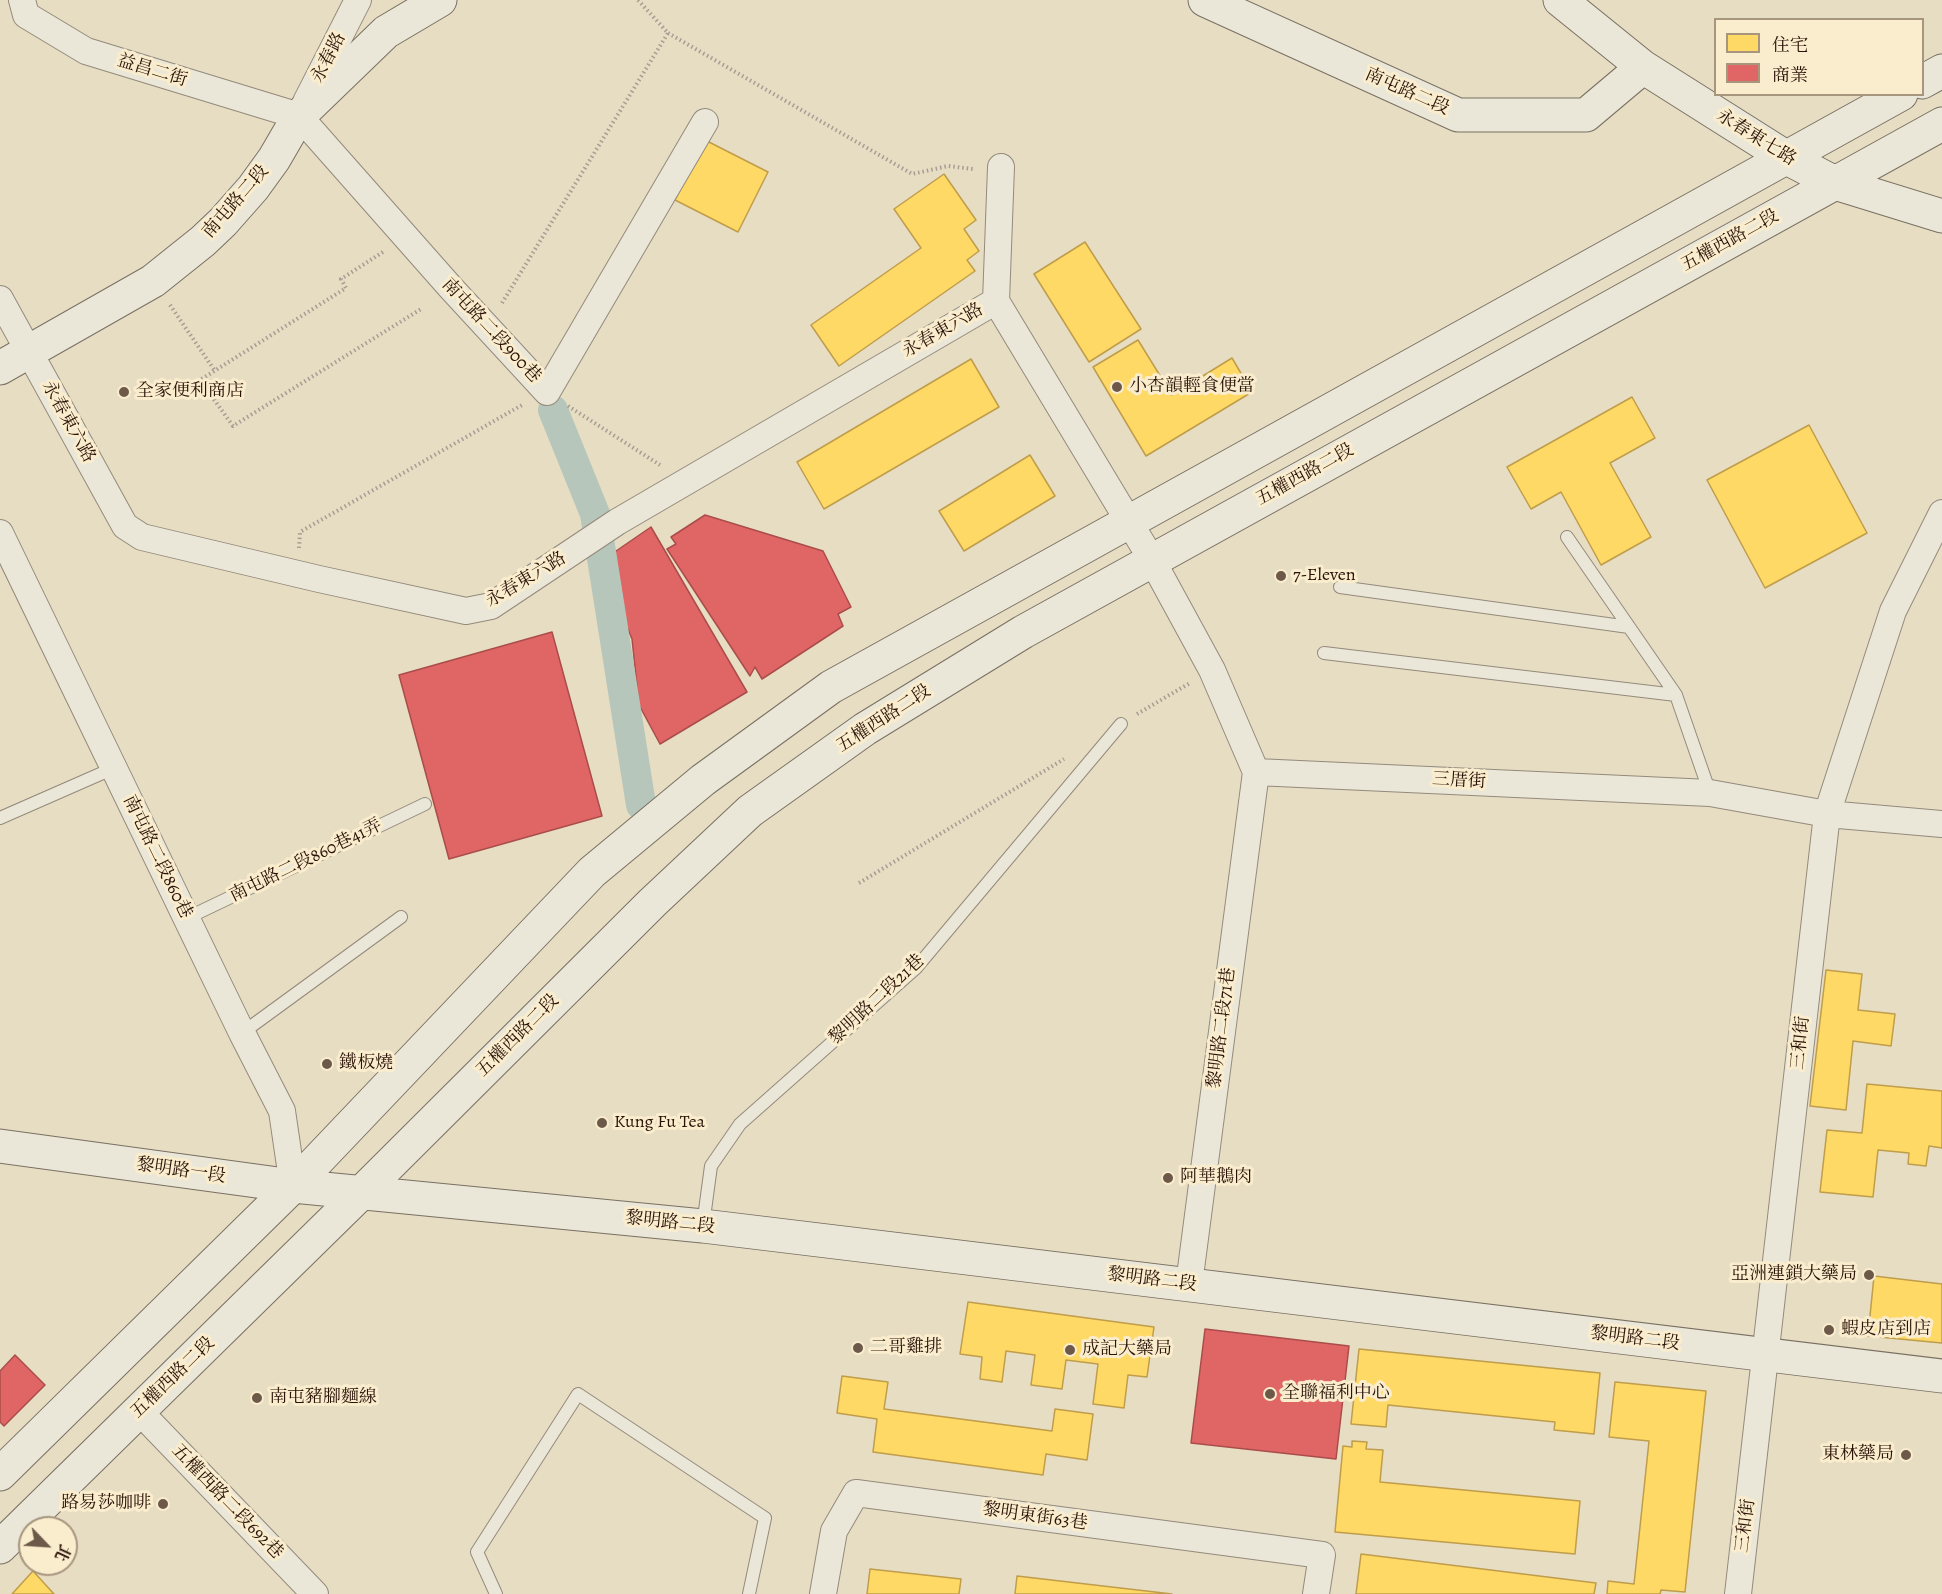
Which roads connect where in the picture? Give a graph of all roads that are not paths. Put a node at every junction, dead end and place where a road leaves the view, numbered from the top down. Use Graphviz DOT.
graph roads {
  1 [pos="22,0"];
  2 [pos="358,0"];
  3 [pos="440,0"];
  4 [pos="1205,0"];
  5 [pos="1560,0"];
  6 [pos="1643,67"];
  7 [pos="1942,71"];
  8 [pos="1924,81"];
  9 [pos="1897,96"];
  10 [pos="299,116"];
  11 [pos="705,122"];
  12 [pos="1942,124"];
  13 [pos="1787,158"];
  14 [pos="1001,170"];
  15 [pos="1835,183"];
  16 [pos="1942,216"];
  17 [pos="0,299"];
  18 [pos="996,301"];
  19 [pos="28,351"];
  20 [pos="0,368"];
  21 [pos="1942,513"];
  22 [pos="1129,521"];
  23 [pos="0,533"];
  24 [pos="1567,537"];
  25 [pos="1152,560"];
  26 [pos="1340,587"];
  27 [pos="1629,627"];
  28 [pos="1324,654"];
  29 [pos="1676,694"];
  30 [pos="1121,724"];
  31 [pos="114,768"];
  32 [pos="1256,772"];
  33 [pos="1710,793"];
  34 [pos="425,804"];
  35 [pos="1827,814"];
  36 [pos="0,818"];
  37 [pos="1942,824"];
  38 [pos="401,917"];
  39 [pos="187,918"];
  40 [pos="242,1033"];
  41 [pos="0,1146"];
  42 [pos="293,1186"];
  43 [pos="362,1192"];
  44 [pos="703,1226"];
  45 [pos="1189,1284"];
  46 [pos="1766,1355"];
  47 [pos="1942,1376"];
  48 [pos="139,1411"];
  49 [pos="0,1474"];
  50 [pos="0,1547"];
  51 [pos="315,1594"];
  52 [pos="496,1594"];
  53 [pos="749,1594"];
  54 [pos="823,1594"];
  55 [pos="1316,1594"];
  56 [pos="1738,1594"];
  1 -- 10 [label="street, 益昌二街"];
  2 -- 10 [label="street, 永春路"];
  3 -- 10 [label="main road, 南屯路二段"];
  4 -- 6 [label="main road, 南屯路二段"];
  5 -- 6 [label="main road, 永春東七路"];
  6 -- 13 [label="main road, 永春東七路"];
  7 -- 8 [label="main road"];
  9 -- 13 [label="main road"];
  10 -- 11 [label="street, 南屯路二段900巷"];
  10 -- 19 [label="main road, 南屯路二段"];
  12 -- 15 [label="main road, 五權西路二段"];
  13 -- 15 [label="main road, 永春東七路"];
  13 -- 22 [label="main road"];
  14 -- 18 [label="street, 永春東六路"];
  15 -- 16 [label="main road, 永春東七路"];
  15 -- 25 [label="main road, 五權西路二段"];
  17 -- 19 [label="street, 永春東六路"];
  18 -- 19 [label="street, 永春東六路"];
  18 -- 22 [label="street"];
  19 -- 20 [label="main road, 南屯路二段"];
  21 -- 35 [label="street, 三和街"];
  22 -- 25 [label="street"];
  22 -- 42 [label="main road"];
  23 -- 31 [label="street, 南屯路二段860巷"];
  24 -- 27 [label="lane"];
  25 -- 32 [label="street"];
  25 -- 43 [label="main road, 五權西路二段"];
  26 -- 27 [label="lane"];
  27 -- 29 [label="lane"];
  28 -- 29 [label="lane"];
  29 -- 33 [label="lane"];
  30 -- 44 [label="lane, 黎明路二段21巷"];
  31 -- 36 [label="lane"];
  31 -- 39 [label="street, 南屯路二段860巷"];
  32 -- 33 [label="street, 三厝街"];
  32 -- 45 [label="street, 黎明路二段71巷"];
  33 -- 35 [label="street, 三厝街"];
  34 -- 39 [label="lane, 南屯路二段860巷41弄"];
  35 -- 37 [label="street, 三厝街"];
  35 -- 46 [label="street, 三和街"];
  38 -- 40 [label="lane"];
  39 -- 40 [label="street, 南屯路二段860巷"];
  40 -- 42 [label="street, 南屯路二段860巷"];
  41 -- 42 [label="main road, 黎明路一段"];
  42 -- 43 [label="main road, 黎明路一段"];
  42 -- 49 [label="main road"];
  43 -- 44 [label="main road, 黎明路二段"];
  43 -- 48 [label="main road, 五權西路二段"];
  44 -- 45 [label="main road, 黎明路二段"];
  45 -- 46 [label="main road, 黎明路二段"];
  46 -- 47 [label="main road, 黎明路二段"];
  46 -- 56 [label="street, 三和街"];
  48 -- 50 [label="main road, 五權西路二段"];
  48 -- 51 [label="street, 五權西路二段692巷"];
  52 -- 53 [label="lane"];
  54 -- 55 [label="street, 黎明東街63巷"];
}
